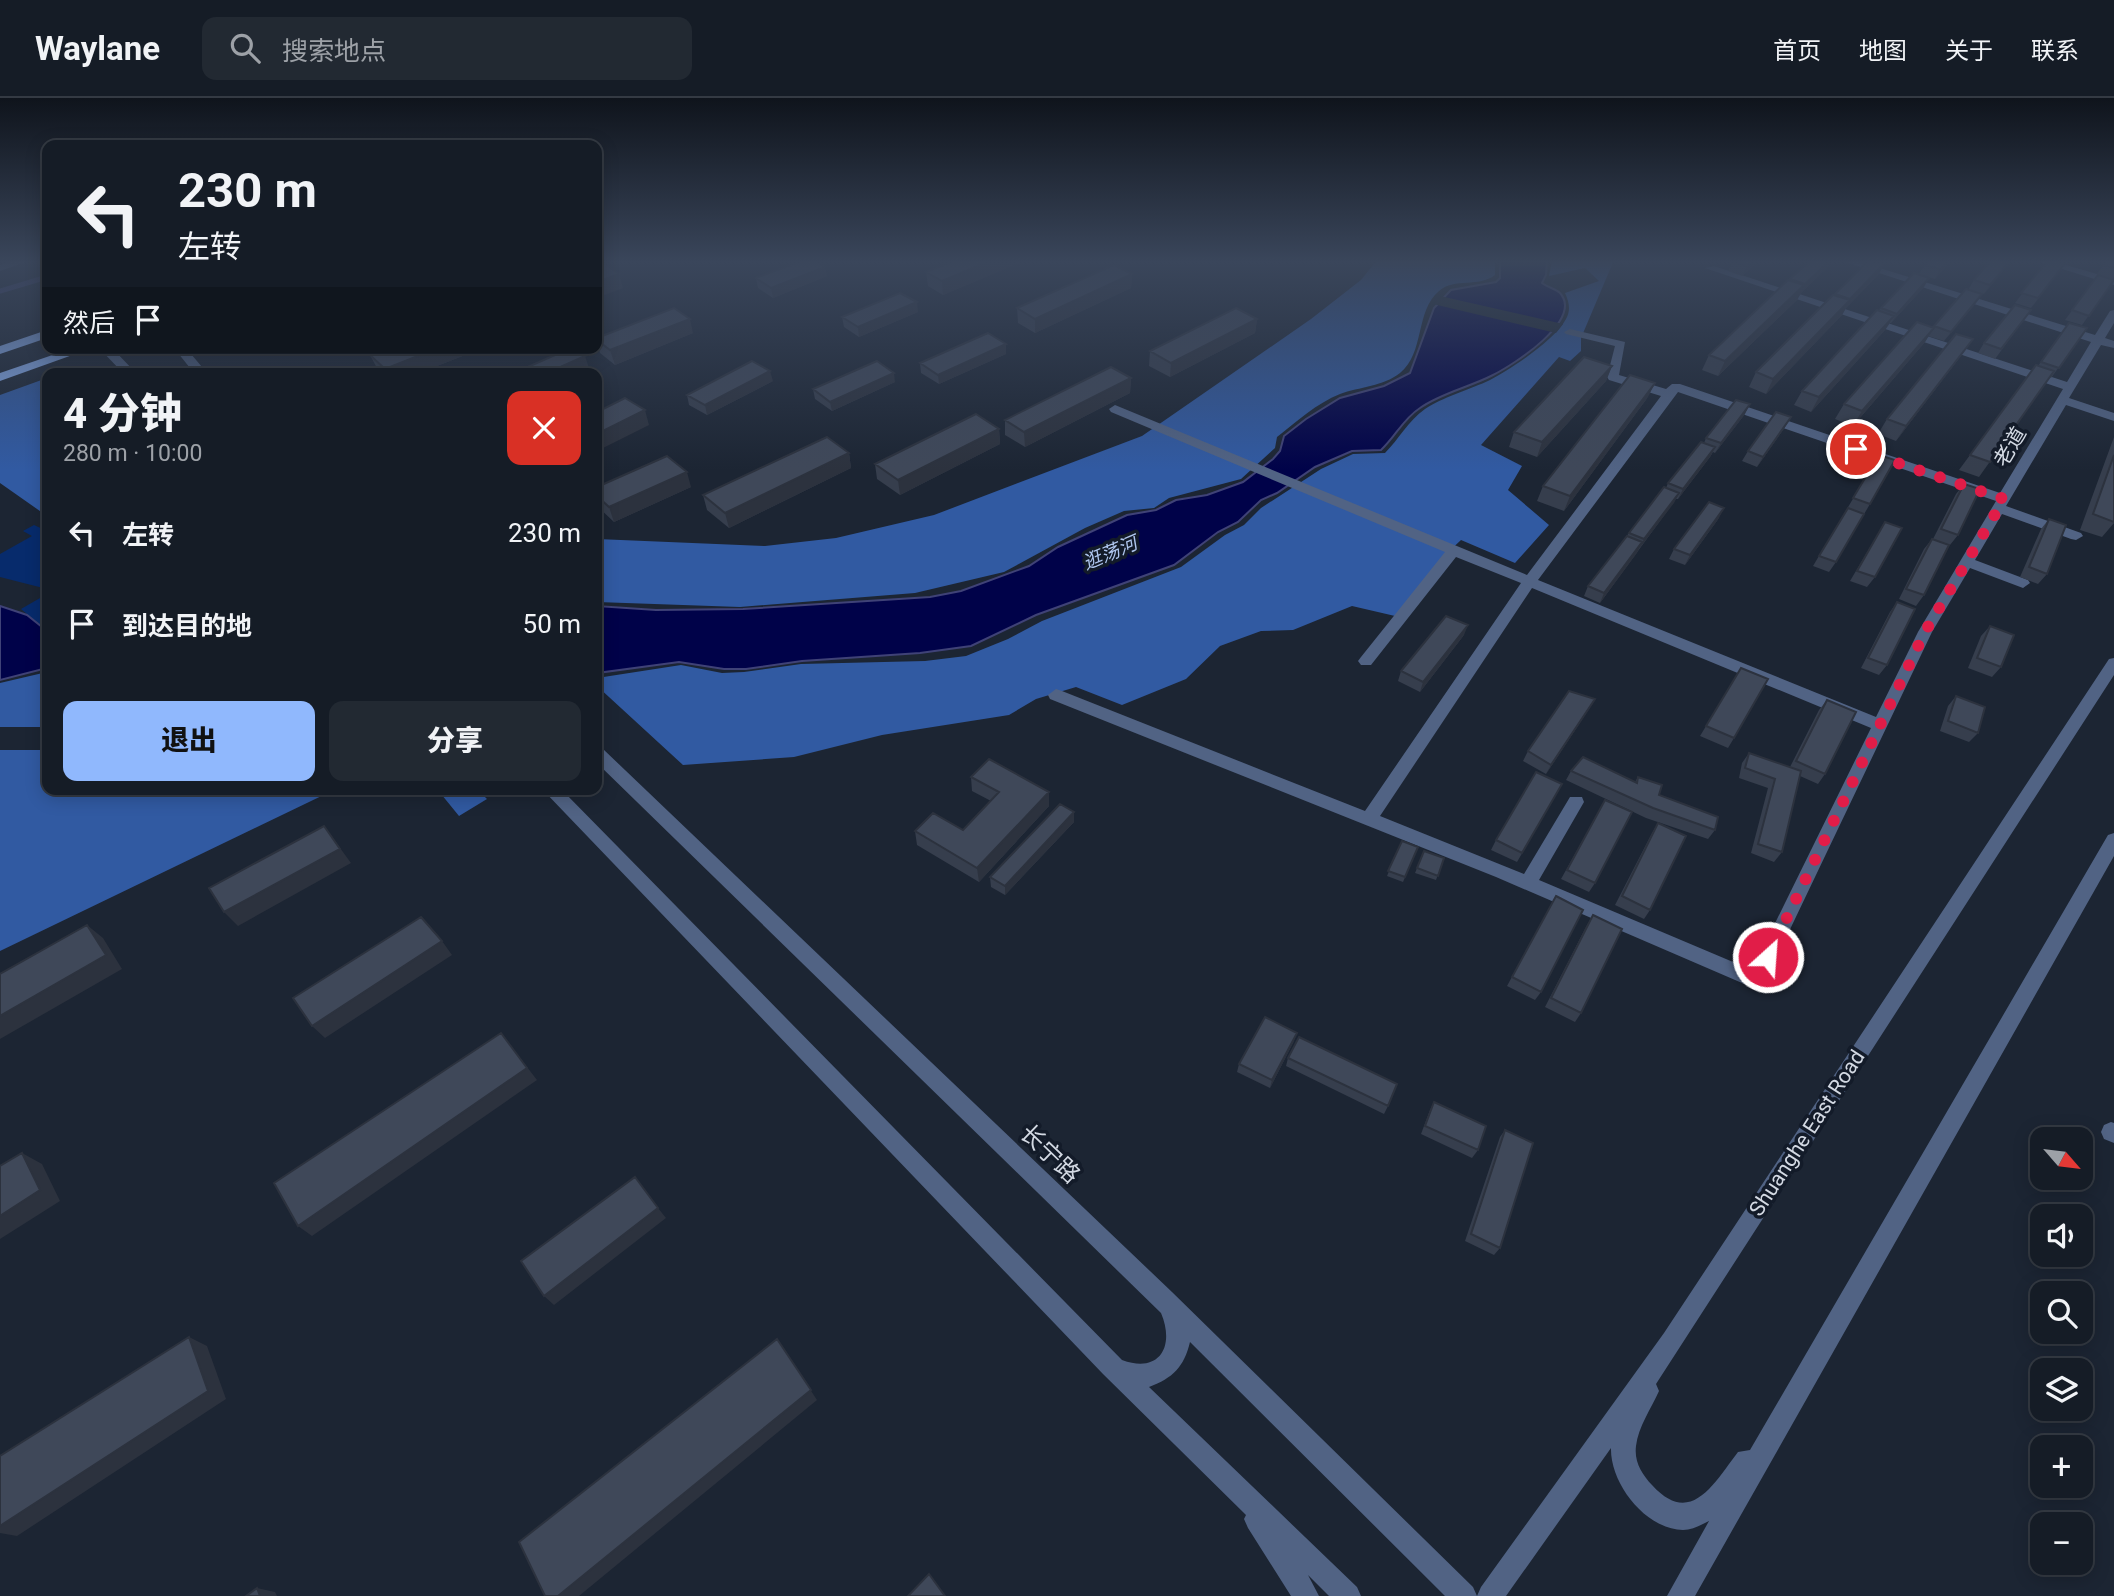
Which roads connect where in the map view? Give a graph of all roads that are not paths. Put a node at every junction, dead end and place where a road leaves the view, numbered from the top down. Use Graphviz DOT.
graph roads {
  1 [pos="1896,330"];
  2 [pos="2066,330"];
  3 [pos="2104,330"];
  4 [pos="1570,332"];
  5 [pos="42,336"];
  6 [pos="2098,340"];
  7 [pos="2114,345"];
  8 [pos="0,350"];
  9 [pos="68,354"];
  10 [pos="111,354"];
  11 [pos="185,354"];
  12 [pos="126,368"];
  13 [pos="197,368"];
  14 [pos="0,377"];
  15 [pos="1668,394"];
  16 [pos="2066,394"];
  17 [pos="1115,409"];
  18 [pos="2114,417"];
  19 [pos="2001,504"];
  20 [pos="2076,536"];
  21 [pos="1454,550"];
  22 [pos="1966,562"];
  23 [pos="1530,581"];
  24 [pos="2023,583"];
  25 [pos="1366,661"];
  26 [pos="2114,663"];
  27 [pos="1056,695"];
  28 [pos="1880,725"];
  29 [pos="602,758"];
  30 [pos="557,795"];
  31 [pos="1576,802"];
  32 [pos="1369,819"];
  33 [pos="2114,841"];
  34 [pos="1528,883"];
  35 [pos="1164,1300"];
  36 [pos="1672,1340"];
  37 [pos="1111,1366"];
  38 [pos="1777,1424"];
  39 [pos="1240,1493"];
  40 [pos="1306,1596"];
  41 [pos="1348,1596"];
  42 [pos="1464,1596"];
  43 [pos="1490,1596"];
  44 [pos="1680,1596"];
  1 -- 16 [label="street"];
  2 -- 6 [label="street"];
  3 -- 6 [label="street, 老道"];
  4 -- 15 [label="street"];
  5 -- 8 [label="highway"];
  6 -- 7 [label="street"];
  6 -- 16 [label="street, 老道"];
  9 -- 14 [label="highway"];
  10 -- 12 [label="street"];
  11 -- 13 [label="street"];
  15 -- 19 [label="street"];
  15 -- 23 [label="street"];
  16 -- 18 [label="street"];
  16 -- 19 [label="street, 老道"];
  17 -- 21 [label="street"];
  19 -- 20 [label="street"];
  19 -- 22 [label="street, 老道"];
  21 -- 23 [label="street"];
  21 -- 25 [label="street"];
  22 -- 24 [label="street"];
  22 -- 28 [label="street, 老道"];
  23 -- 28 [label="street"];
  23 -- 32 [label="street"];
  26 -- 36 [label="street, Shuanghe East Road"];
  27 -- 32 [label="street"];
  28 -- 34 [label="street, 老道"];
  29 -- 35 [label="street, 长宁路"];
  30 -- 37 [label="street"];
  31 -- 34 [label="street"];
  32 -- 34 [label="street"];
  33 -- 38 [label="street"];
  35 -- 37 [label="street"];
  35 -- 42 [label="street, 长宁路"];
  36 -- 38 [label="street"];
  36 -- 43 [label="street, Shuanghe East Road"];
  37 -- 39 [label="street"];
  38 -- 44 [label="street"];
  39 -- 40 [label="street"];
  39 -- 41 [label="street"];
}
